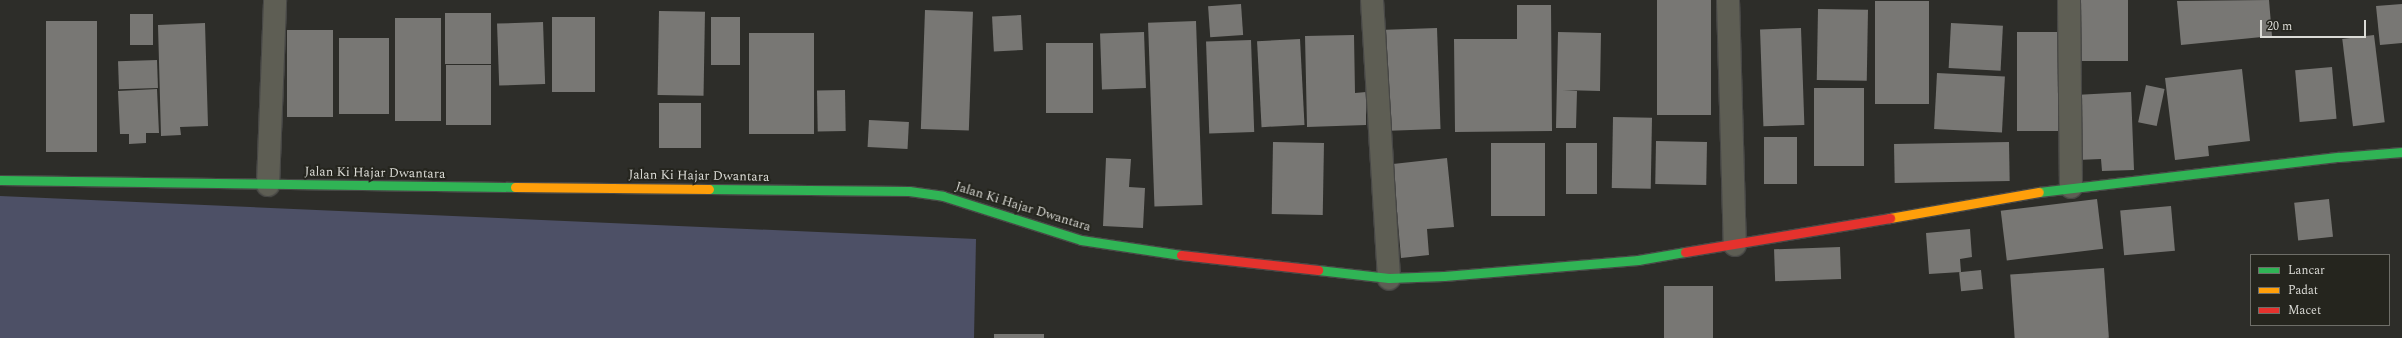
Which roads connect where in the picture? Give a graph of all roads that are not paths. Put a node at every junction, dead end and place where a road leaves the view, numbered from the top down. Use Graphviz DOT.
graph roads {
  1 [pos="275,0"];
  2 [pos="1372,0"];
  3 [pos="1728,0"];
  4 [pos="2069,0"];
  5 [pos="2402,152"];
  6 [pos="0,180"];
  7 [pos="268,185"];
  8 [pos="2071,187"];
  9 [pos="1735,245"];
  10 [pos="1389,278"];
  1 -- 7 [label="street"];
  2 -- 10 [label="street"];
  3 -- 9 [label="street"];
  4 -- 8 [label="street"];
  5 -- 8 [label="street, Jalan Ki Hajar Dwantara"];
  6 -- 7 [label="street, Jalan Ki Hajar Dwantara"];
  7 -- 10 [label="street, Jalan Ki Hajar Dwantara"];
  8 -- 9 [label="street, Jalan Ki Hajar Dwantara"];
  9 -- 10 [label="street, Jalan Ki Hajar Dwantara"];
}
